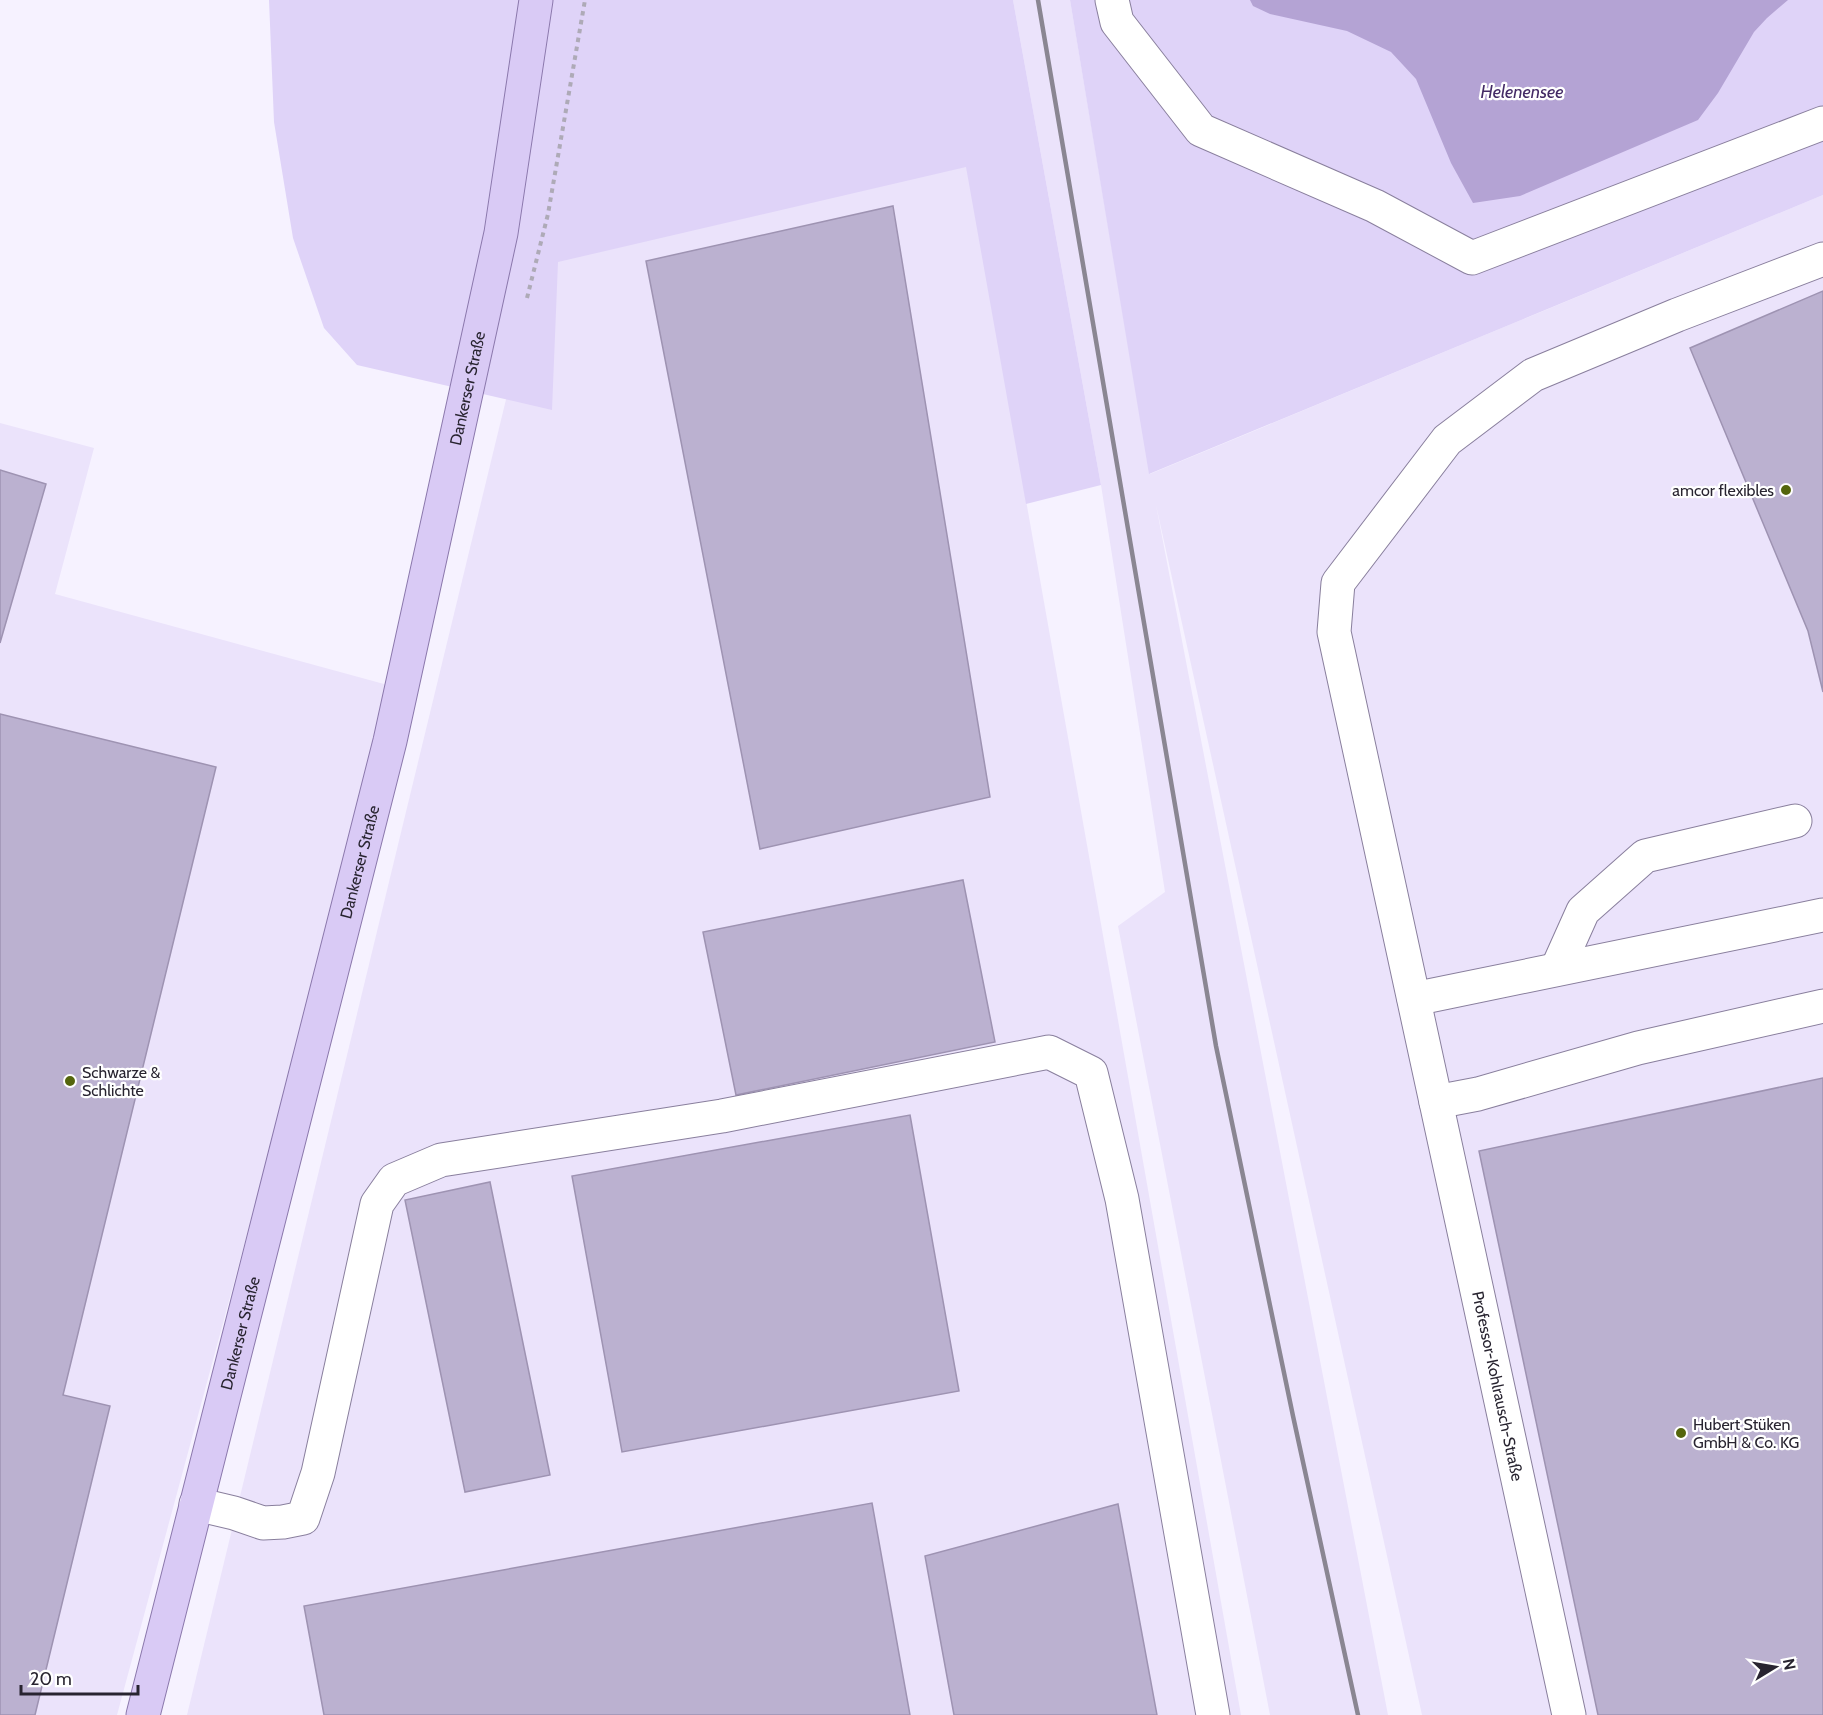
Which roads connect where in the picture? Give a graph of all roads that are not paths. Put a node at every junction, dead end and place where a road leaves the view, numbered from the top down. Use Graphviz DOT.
graph roads {
  1 [pos="536,0"];
  2 [pos="1112,0"];
  3 [pos="1823,123"];
  4 [pos="1823,259"];
  5 [pos="1794,821"];
  6 [pos="1823,915"];
  7 [pos="1557,969"];
  8 [pos="1414,999"];
  9 [pos="1823,1006"];
  10 [pos="1436,1102"];
  11 [pos="196,1504"];
  12 [pos="143,1715"];
  13 [pos="1213,1715"];
  14 [pos="1569,1715"];
  1 -- 11 [label="main road, Dankerser Straße"];
  2 -- 3 [label="street"];
  4 -- 8 [label="street, Professor-Kohlrausch-Straße"];
  5 -- 7 [label="street"];
  6 -- 7 [label="street"];
  7 -- 8 [label="street"];
  8 -- 10 [label="street, Professor-Kohlrausch-Straße"];
  9 -- 10 [label="street"];
  10 -- 14 [label="street, Professor-Kohlrausch-Straße"];
  11 -- 12 [label="main road, Dankerser Straße"];
  11 -- 13 [label="street"];
}
